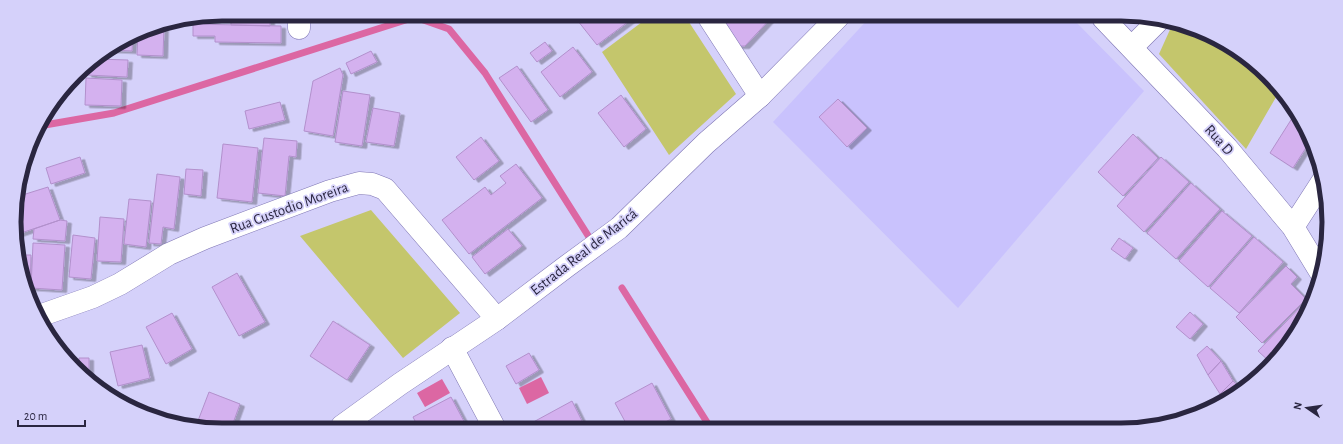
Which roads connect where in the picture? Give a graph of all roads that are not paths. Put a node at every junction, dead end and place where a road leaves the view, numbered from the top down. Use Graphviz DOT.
graph roads {
  1 [pos="711,21"];
  2 [pos="834,21"];
  3 [pos="1106,21"];
  4 [pos="1155,24"];
  5 [pos="1132,47"];
  6 [pos="760,96"];
  7 [pos="1319,187"];
  8 [pos="1293,226"];
  9 [pos="1317,266"];
  10 [pos="44,314"];
  11 [pos="497,319"];
  12 [pos="452,348"];
  13 [pos="346,423"];
  14 [pos="492,423"];
  1 -- 6 [label="street"];
  2 -- 6 [label="street, Estrada Real de Maricá"];
  3 -- 5 [label="street, Rua D"];
  4 -- 5 [label="street"];
  5 -- 8 [label="street, Rua D"];
  6 -- 11 [label="street, Estrada Real de Maricá"];
  7 -- 8 [label="street"];
  8 -- 9 [label="street, Rua D"];
  10 -- 11 [label="street, Rua Custodio Moreira"];
  11 -- 12 [label="street, Estrada Real de Maricá"];
  12 -- 13 [label="street, Estrada Real de Maricá"];
  12 -- 14 [label="street"];
}
